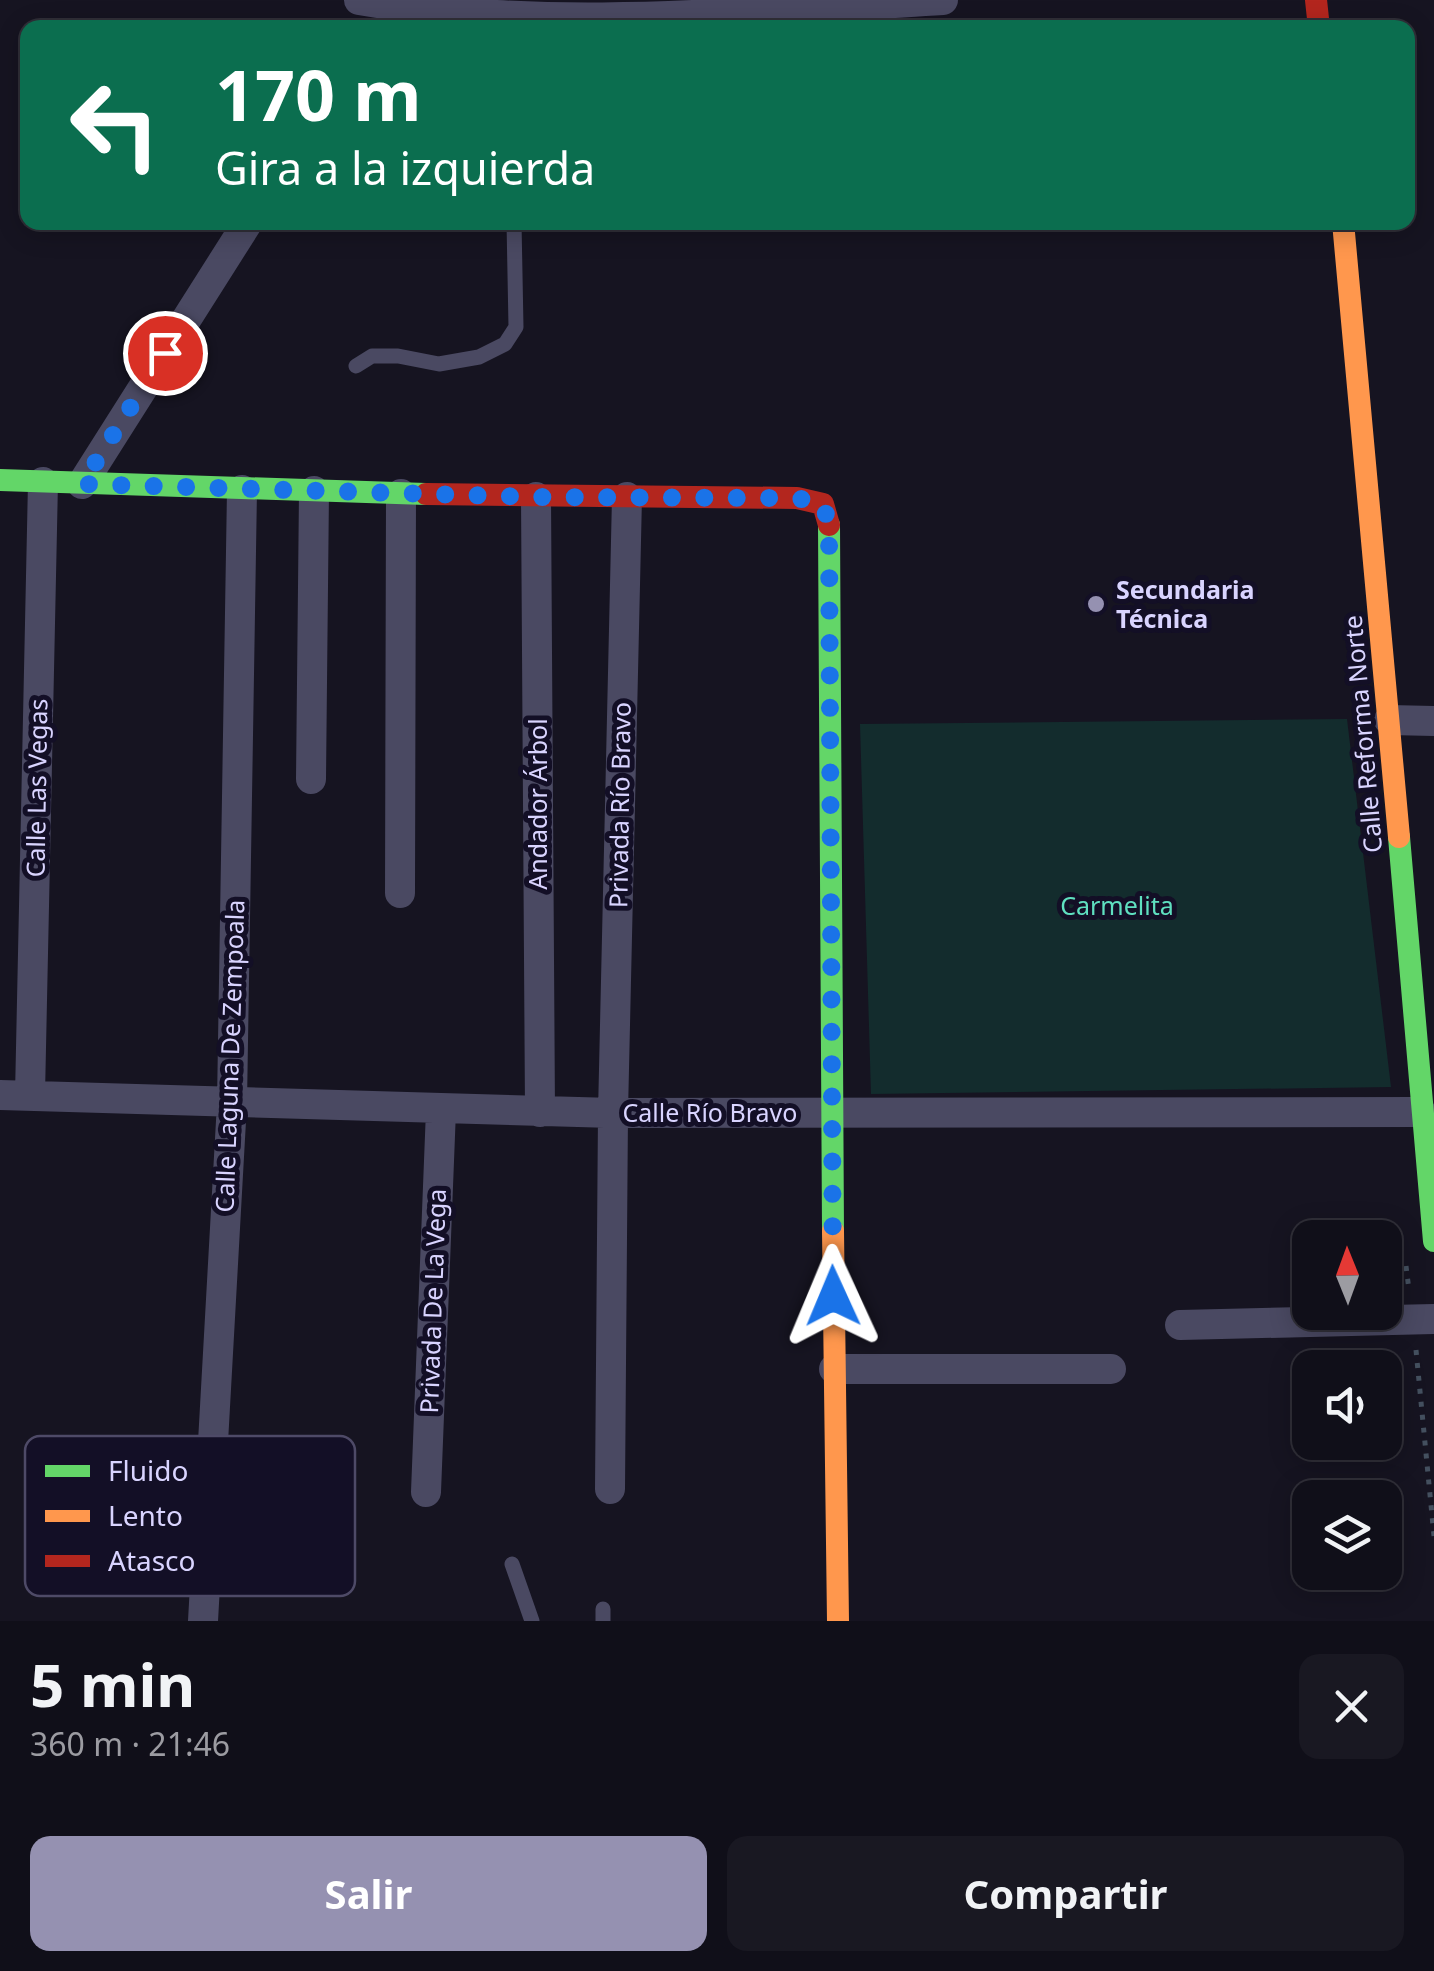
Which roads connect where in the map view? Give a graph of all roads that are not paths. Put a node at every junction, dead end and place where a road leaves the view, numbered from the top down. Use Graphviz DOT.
graph roads {
  1 [pos="943,0"];
  2 [pos="854,3"];
  3 [pos="551,10"];
  4 [pos="372,11"];
  5 [pos="480,20"];
  6 [pos="512,20"];
  7 [pos="243,230"];
  8 [pos="514,230"];
  9 [pos="1344,230"];
  10 [pos="356,366"];
  11 [pos="0,480"];
  12 [pos="43,482"];
  13 [pos="82,484"];
  14 [pos="242,490"];
  15 [pos="314,491"];
  16 [pos="400,494"];
  17 [pos="536,497"];
  18 [pos="627,498"];
  19 [pos="1390,720"];
  20 [pos="1434,721"];
  21 [pos="311,778"];
  22 [pos="400,893"];
  23 [pos="1420,919"];
  24 [pos="15,1095"];
  25 [pos="232,1103"];
  26 [pos="441,1110"];
  27 [pos="540,1112"];
  28 [pos="831,1112"];
  29 [pos="1421,1112"];
  30 [pos="613,1113"];
  31 [pos="1434,1241"];
  32 [pos="1434,1319"];
  33 [pos="1180,1325"];
  34 [pos="834,1369"];
  35 [pos="1111,1369"];
  36 [pos="214,1436"];
  37 [pos="610,1489"];
  38 [pos="426,1492"];
  39 [pos="512,1564"];
  40 [pos="205,1596"];
  41 [pos="204,1621"];
  42 [pos="532,1621"];
  43 [pos="838,1621"];
  1 -- 2 [label="street"];
  2 -- 3 [label="street"];
  3 -- 6 [label="street"];
  4 -- 5 [label="street"];
  7 -- 13 [label="street"];
  8 -- 10 [label="lane"];
  9 -- 19 [label="street, Calle Reforma Norte"];
  11 -- 12 [label="street"];
  12 -- 13 [label="street"];
  12 -- 24 [label="street, Calle Las Vegas"];
  13 -- 14 [label="street"];
  14 -- 15 [label="street"];
  14 -- 25 [label="street, Calle Laguna De Zempoala"];
  15 -- 16 [label="street"];
  15 -- 21 [label="street"];
  16 -- 17 [label="street"];
  16 -- 22 [label="street"];
  17 -- 18 [label="street"];
  17 -- 27 [label="street, Andador Árbol"];
  18 -- 28 [label="street"];
  18 -- 30 [label="street, Privada Río Bravo"];
  19 -- 20 [label="street"];
  19 -- 23 [label="street, Calle Reforma Norte"];
  23 -- 29 [label="street, Calle Reforma Norte"];
  24 -- 25 [label="street, Calle Río Bravo"];
  25 -- 26 [label="street, Calle Río Bravo"];
  25 -- 36 [label="street, Calle Laguna De Zempoala"];
  26 -- 27 [label="street, Calle Río Bravo"];
  26 -- 38 [label="street, Privada De La Vega"];
  27 -- 30 [label="street, Calle Río Bravo"];
  28 -- 29 [label="street, Calle Río Bravo"];
  28 -- 30 [label="street, Calle Río Bravo"];
  28 -- 34 [label="street"];
  29 -- 31 [label="street, Calle Reforma Norte"];
  30 -- 37 [label="street, Privada Río Bravo"];
  32 -- 33 [label="street"];
  34 -- 35 [label="street"];
  34 -- 43 [label="street"];
  39 -- 42 [label="lane"];
  40 -- 41 [label="street, Calle Laguna De Zempoala"];
}
